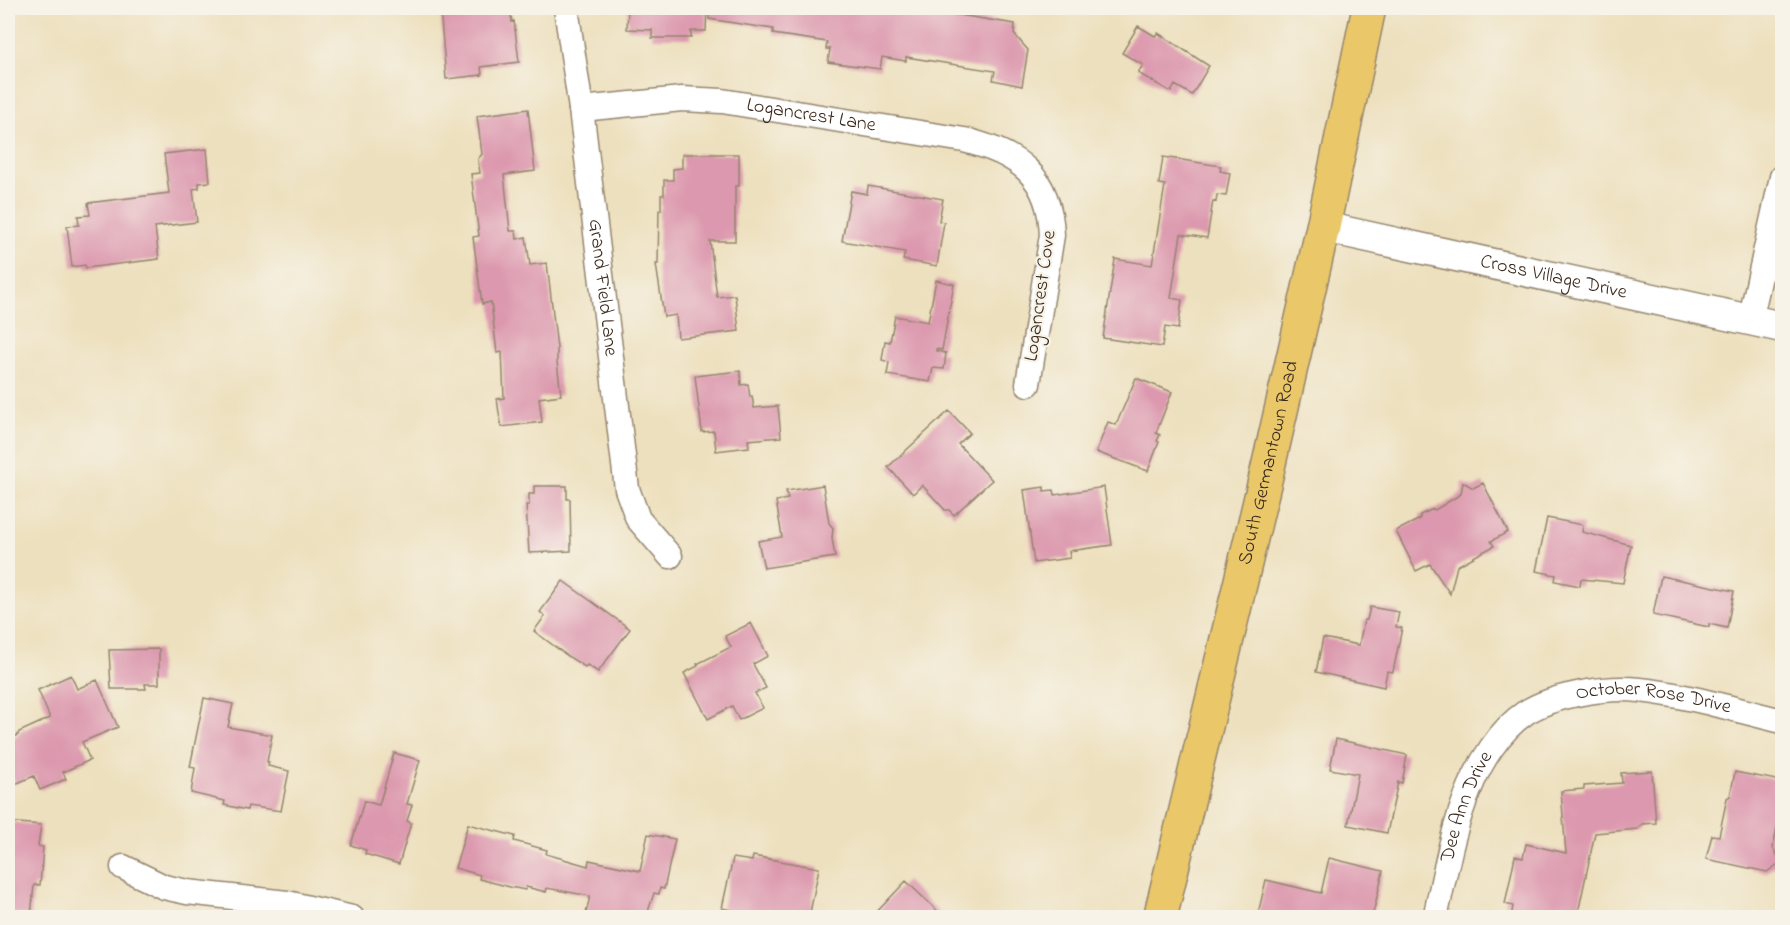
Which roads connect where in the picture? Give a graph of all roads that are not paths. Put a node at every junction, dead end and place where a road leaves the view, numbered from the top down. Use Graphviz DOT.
graph roads {
  1 [pos="566,8"];
  2 [pos="1369,8"];
  3 [pos="581,110"];
  4 [pos="1034,175"];
  5 [pos="1782,177"];
  6 [pos="1323,227"];
  7 [pos="1750,321"];
  8 [pos="1782,327"];
  9 [pos="1028,384"];
  10 [pos="670,556"];
  11 [pos="1525,713"];
  12 [pos="1782,721"];
  13 [pos="123,867"];
  14 [pos="352,918"];
  15 [pos="1160,918"];
  16 [pos="1436,918"];
  1 -- 3 [label="street, Grand Field Lane"];
  2 -- 6 [label="main road, South Germantown Road"];
  3 -- 4 [label="street, Logancrest Lane"];
  3 -- 10 [label="street, Grand Field Lane"];
  4 -- 9 [label="street, Logancrest Cove"];
  5 -- 7 [label="street"];
  6 -- 7 [label="street, Cross Village Drive"];
  6 -- 15 [label="main road, South Germantown Road"];
  7 -- 8 [label="street, Cross Village Drive"];
  11 -- 12 [label="street, October Rose Drive"];
  11 -- 16 [label="street, Dee Ann Drive"];
  13 -- 14 [label="street"];
}
